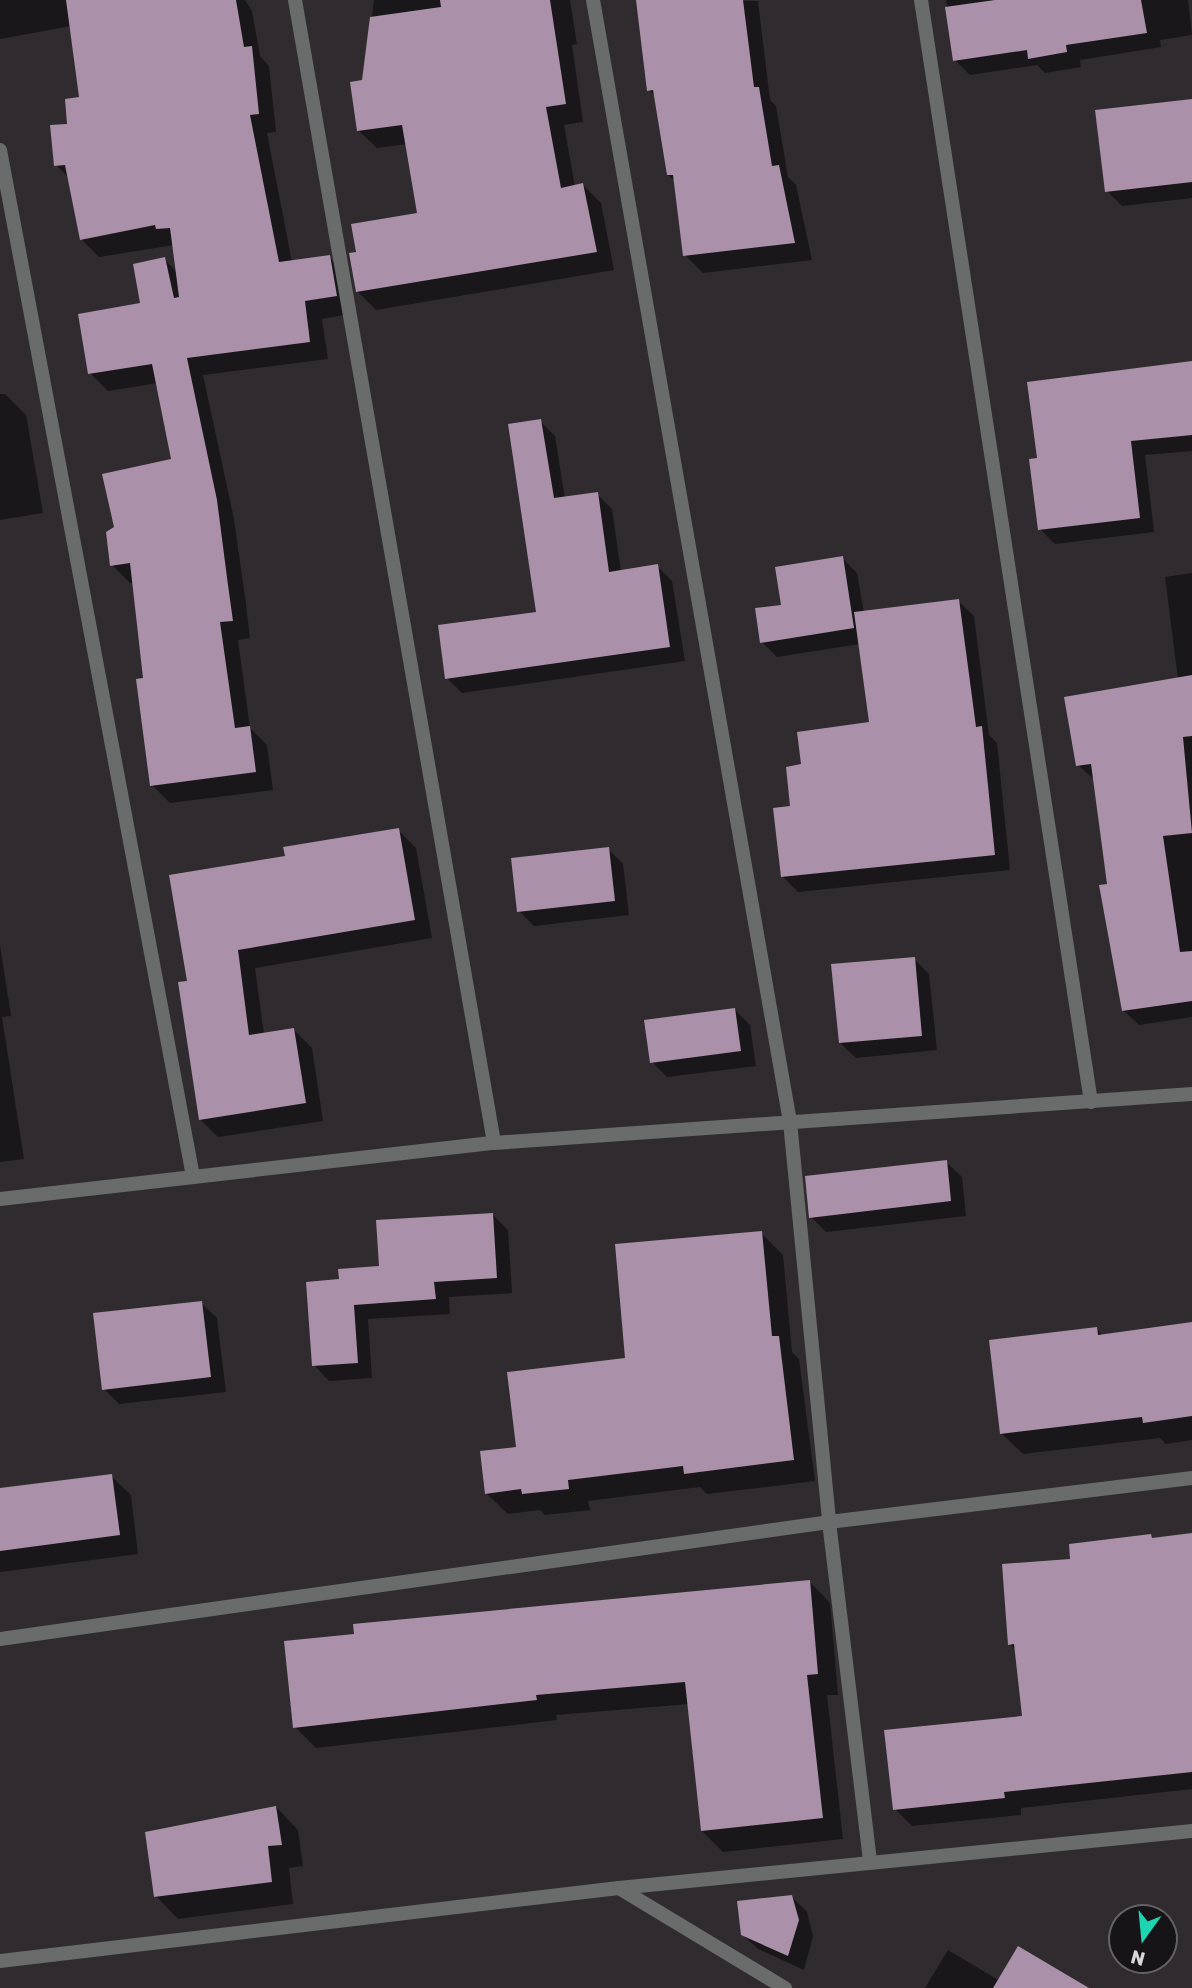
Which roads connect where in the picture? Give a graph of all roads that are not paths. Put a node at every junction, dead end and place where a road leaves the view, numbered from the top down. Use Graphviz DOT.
graph roads {
  1 [pos="295,0"];
  2 [pos="593,0"];
  3 [pos="921,0"];
  4 [pos="0,150"];
  5 [pos="1192,1094"];
  6 [pos="1091,1102"];
  7 [pos="790,1122"];
  8 [pos="494,1143"];
  9 [pos="193,1177"];
  10 [pos="0,1199"];
  11 [pos="1192,1478"];
  12 [pos="829,1522"];
  13 [pos="0,1639"];
  14 [pos="1192,1831"];
  15 [pos="870,1863"];
  16 [pos="619,1888"];
  17 [pos="0,1961"];
  18 [pos="785,1988"];
  1 -- 8 [label="street"];
  2 -- 7 [label="street"];
  3 -- 6 [label="street"];
  4 -- 9 [label="street"];
  5 -- 6 [label="street"];
  6 -- 7 [label="street"];
  7 -- 8 [label="street"];
  7 -- 12 [label="street"];
  8 -- 9 [label="street"];
  9 -- 10 [label="street"];
  11 -- 12 [label="street"];
  12 -- 13 [label="street"];
  12 -- 15 [label="street"];
  14 -- 15 [label="street"];
  15 -- 16 [label="street"];
  16 -- 17 [label="street"];
  16 -- 18 [label="street"];
}
